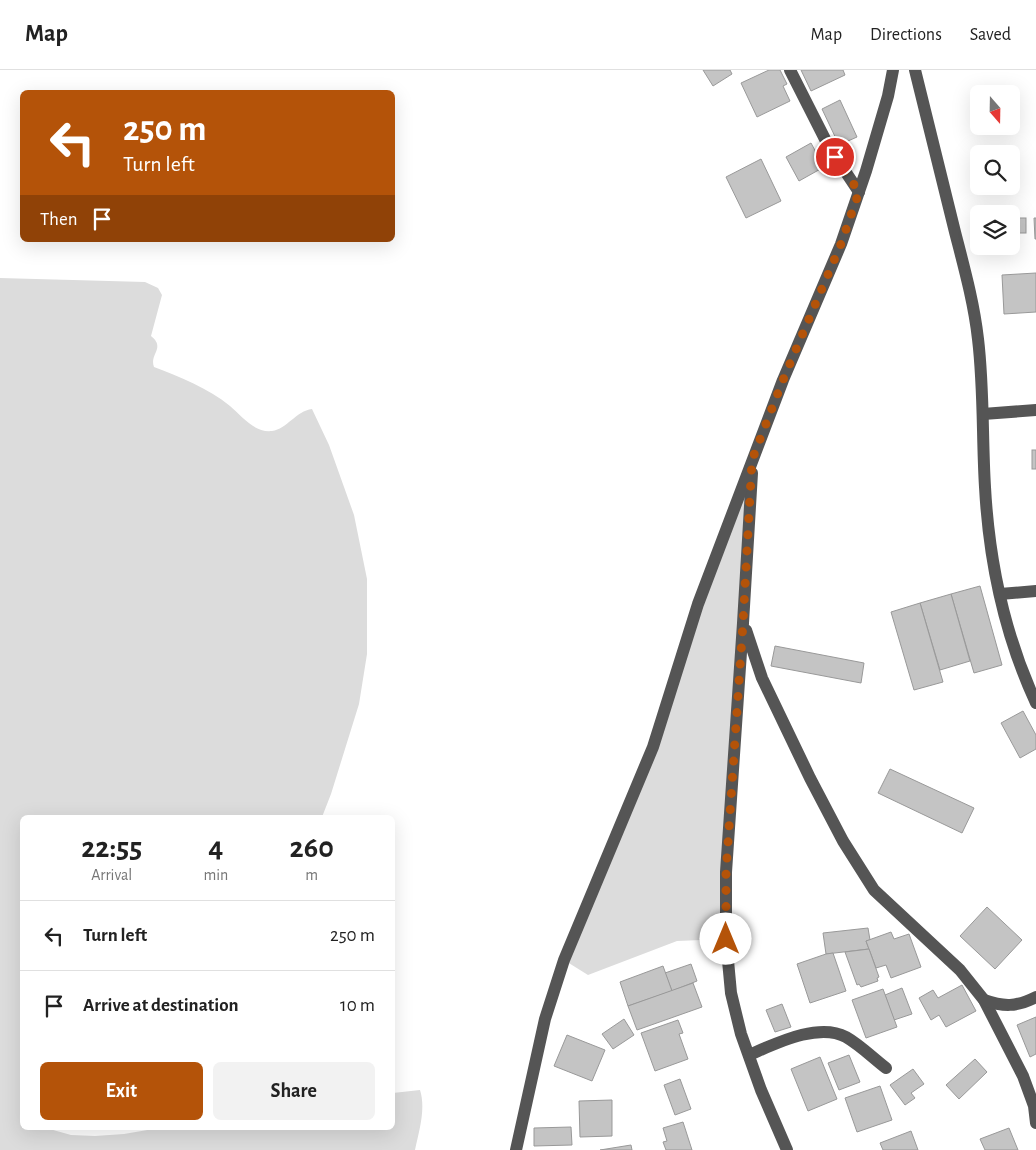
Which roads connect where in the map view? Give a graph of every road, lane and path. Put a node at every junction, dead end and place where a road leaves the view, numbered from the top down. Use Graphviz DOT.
graph roads {
  1 [pos="790,70"];
  2 [pos="892,70"];
  3 [pos="915,70"];
  4 [pos="859,192"];
  5 [pos="1036,410"];
  6 [pos="983,414"];
  7 [pos="752,460"];
  8 [pos="1036,590"];
  9 [pos="1000,594"];
  10 [pos="743,623"];
  11 [pos="1036,704"];
  12 [pos="1036,997"];
  13 [pos="984,1000"];
  14 [pos="749,1055"];
  15 [pos="886,1068"];
  16 [pos="1035,1106"];
  17 [pos="1036,1123"];
  18 [pos="516,1150"];
  19 [pos="787,1150"];
  1 -- 4 [label="street"];
  2 -- 4 [label="street"];
  3 -- 6 [label="street"];
  4 -- 7 [label="street"];
  5 -- 6 [label="street"];
  6 -- 9 [label="street"];
  7 -- 10 [label="street"];
  7 -- 18 [label="street"];
  8 -- 9 [label="street"];
  9 -- 11 [label="street"];
  10 -- 13 [label="street"];
  10 -- 14 [label="street"];
  12 -- 13 [label="street"];
  13 -- 16 [label="street"];
  14 -- 15 [label="street"];
  14 -- 19 [label="street"];
  16 -- 17 [label="street"];
}
